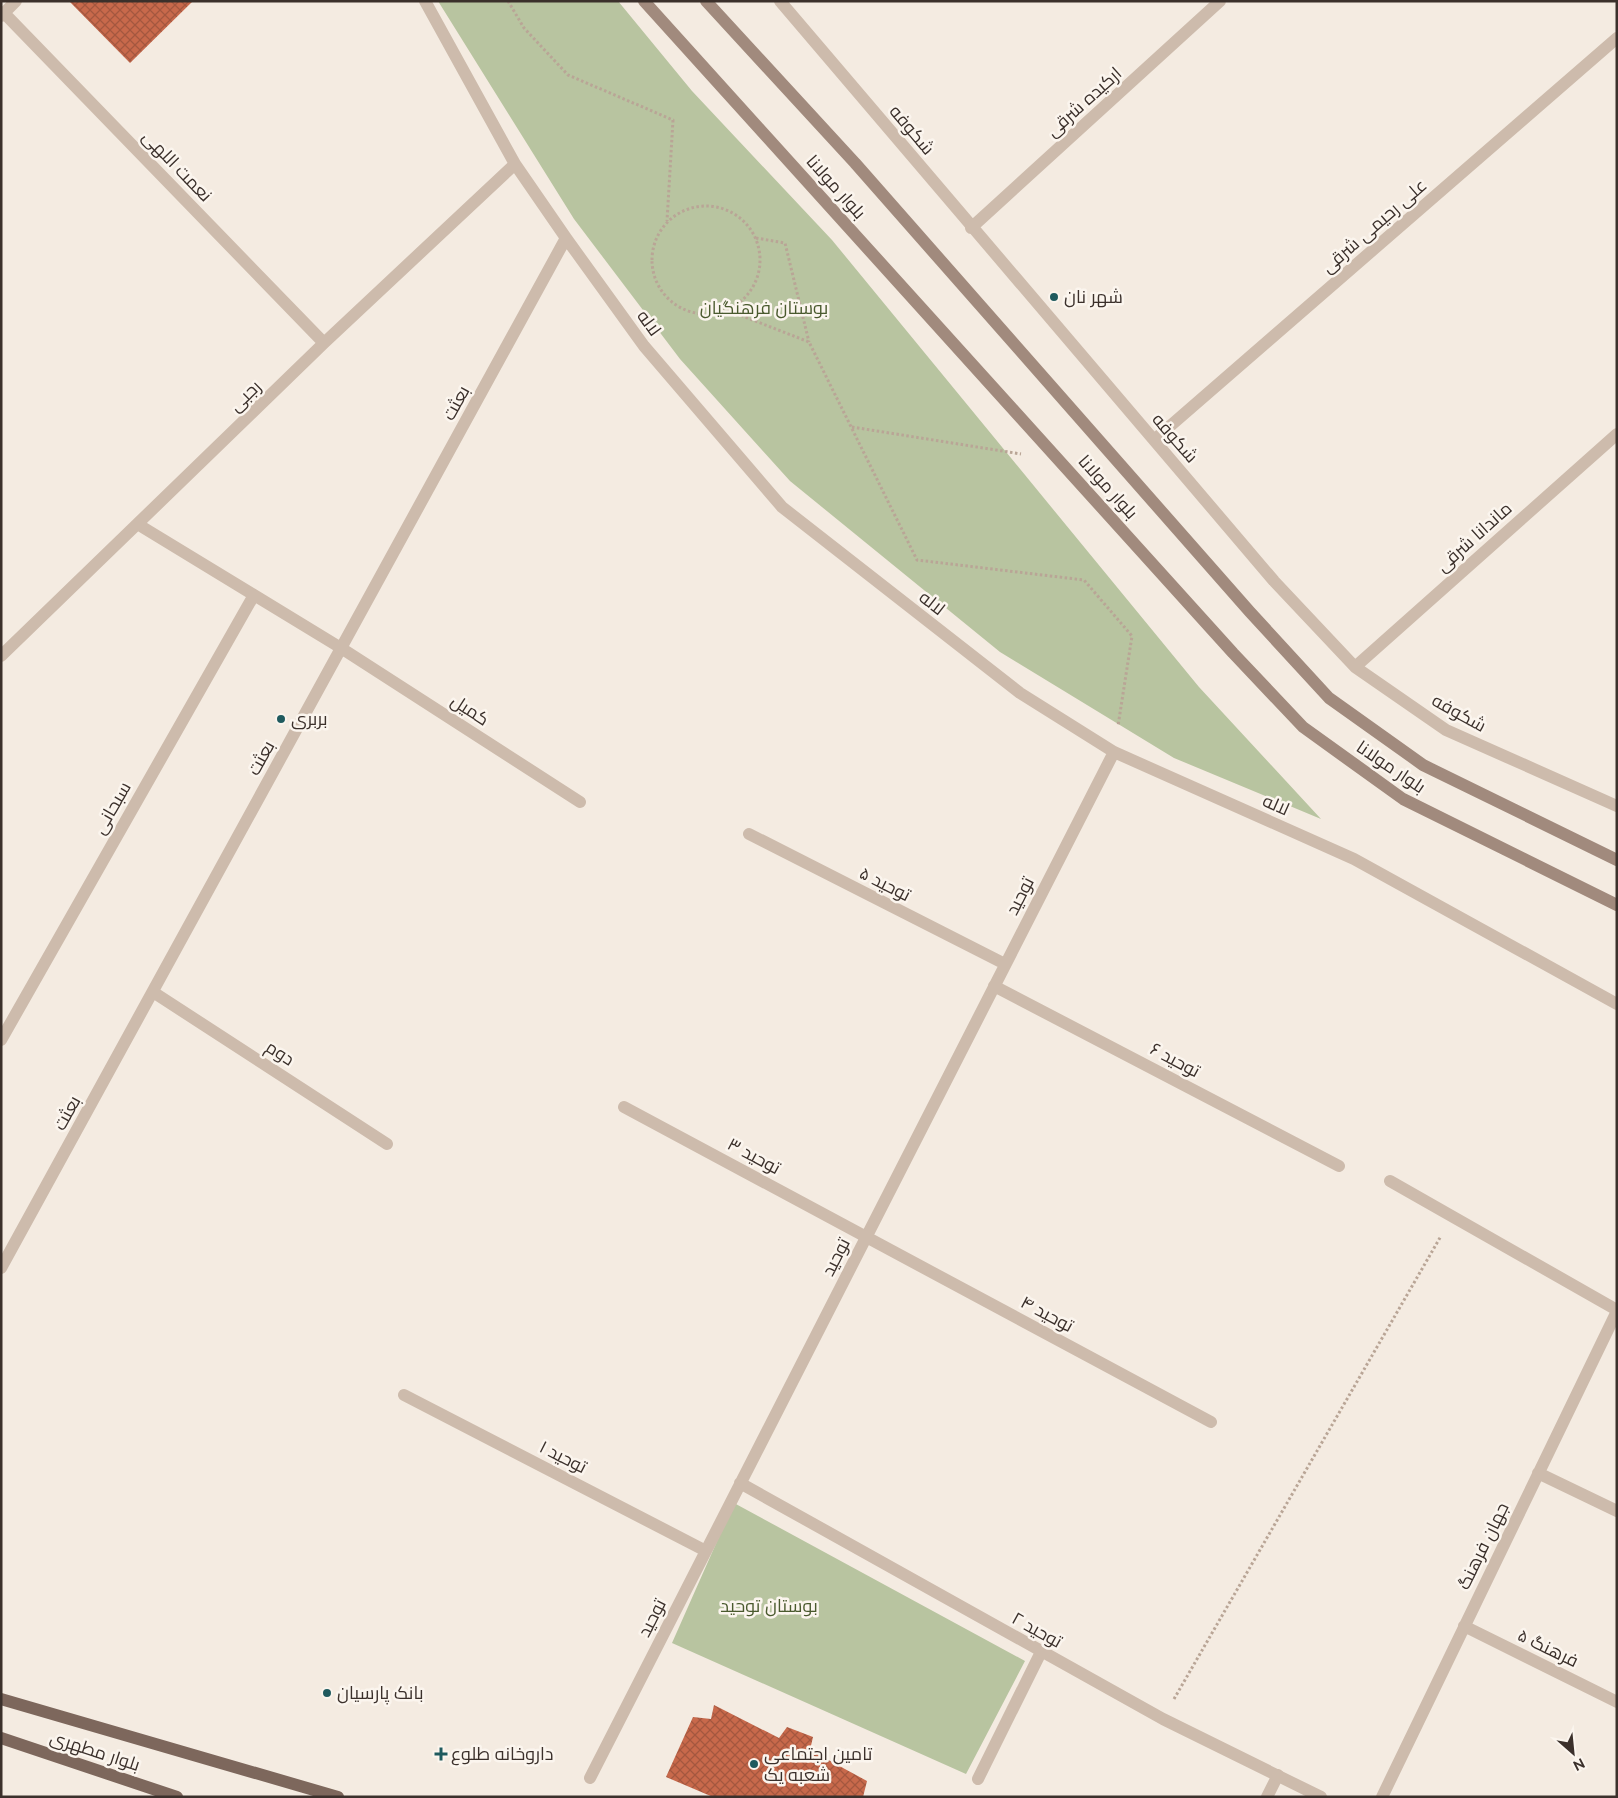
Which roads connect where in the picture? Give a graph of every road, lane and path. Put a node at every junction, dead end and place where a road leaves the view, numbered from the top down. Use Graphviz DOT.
graph roads {
  1 [pos="16,1"];
  2 [pos="425,1"];
  3 [pos="508,1"];
  4 [pos="644,1"];
  5 [pos="706,1"];
  6 [pos="780,1"];
  7 [pos="1220,1"];
  8 [pos="3,14"];
  9 [pos="1617,38"];
  10 [pos="515,164"];
  11 [pos="667,222"];
  12 [pos="971,228"];
  13 [pos="566,238"];
  14 [pos="756,238"];
  15 [pos="727,310"];
  16 [pos="809,342"];
  17 [pos="324,343"];
  18 [pos="851,426"];
  19 [pos="1617,434"];
  20 [pos="1154,440"];
  21 [pos="1060,460"];
  22 [pos="138,525"];
  23 [pos="254,595"];
  24 [pos="341,648"];
  25 [pos="1,656"];
  26 [pos="1355,667"];
  27 [pos="1114,752"];
  28 [pos="580,802"];
  29 [pos="1617,806"];
  30 [pos="749,834"];
  31 [pos="1617,860"];
  32 [pos="1617,905"];
  33 [pos="1005,964"];
  34 [pos="994,986"];
  35 [pos="152,992"];
  36 [pos="1617,1004"];
  37 [pos="1,1040"];
  38 [pos="624,1107"];
  39 [pos="387,1144"];
  40 [pos="1339,1166"];
  41 [pos="1390,1181"];
  42 [pos="1452,1216"];
  43 [pos="867,1236"];
  44 [pos="1,1268"];
  45 [pos="1617,1310"];
  46 [pos="404,1396"];
  47 [pos="1211,1422"];
  48 [pos="1538,1473"];
  49 [pos="740,1483"];
  50 [pos="1617,1511"];
  51 [pos="706,1550"];
  52 [pos="1464,1626"];
  53 [pos="1041,1652"];
  54 [pos="1,1699"];
  55 [pos="1617,1702"];
  56 [pos="1163,1718"];
  57 [pos="1,1738"];
  58 [pos="1278,1775"];
  59 [pos="590,1778"];
  60 [pos="978,1779"];
  61 [pos="177,1797"];
  62 [pos="338,1797"];
  63 [pos="1267,1797"];
  64 [pos="1321,1797"];
  65 [pos="1382,1797"];
  1 -- 8 [label="street"];
  2 -- 10 [label="street, لاله"];
  3 -- 11 [label="path"];
  4 -- 21 [label="main road, بلوار مولانا"];
  5 -- 31 [label="main road, بلوار مولانا"];
  6 -- 12 [label="street, شکوفه"];
  7 -- 12 [label="street, ارکیده شرقی"];
  8 -- 17 [label="street, نعمت اللهی"];
  9 -- 20 [label="street, علی رحیمی شرقی"];
  10 -- 13 [label="street, لاله"];
  10 -- 17 [label="street, رجبی"];
  11 -- 14 [label="path"];
  11 -- 15 [label="path"];
  12 -- 20 [label="street, شکوفه"];
  13 -- 24 [label="street, بعثت"];
  13 -- 27 [label="street, لاله"];
  14 -- 15 [label="path"];
  14 -- 16 [label="path"];
  15 -- 16 [label="path"];
  16 -- 18 [label="path"];
  17 -- 22 [label="street, رجبی"];
  18 -- 21 [label="path"];
  18 -- 27 [label="path"];
  19 -- 26 [label="street, ماندانا شرقی"];
  20 -- 26 [label="street, شکوفه"];
  21 -- 32 [label="main road, بلوار مولانا"];
  22 -- 23 [label="street, کمیل"];
  22 -- 25 [label="street, رجبی"];
  23 -- 24 [label="street, کمیل"];
  23 -- 37 [label="street, سبحانی"];
  24 -- 28 [label="street, کمیل"];
  24 -- 35 [label="street, بعثت"];
  26 -- 29 [label="street, شکوفه"];
  27 -- 33 [label="street, توحید"];
  27 -- 36 [label="street, لاله"];
  30 -- 33 [label="street, توحید ۵"];
  33 -- 34 [label="street, توحید"];
  34 -- 40 [label="street, توحید ۶"];
  34 -- 43 [label="street, توحید"];
  35 -- 39 [label="street, دوم"];
  35 -- 44 [label="street, بعثت"];
  38 -- 43 [label="street, توحید ۳"];
  41 -- 42 [label="street"];
  42 -- 45 [label="street"];
  42 -- 56 [label="path"];
  43 -- 47 [label="street, توحید ۴"];
  43 -- 49 [label="street, توحید"];
  45 -- 48 [label="street, جهان فرهنگ"];
  46 -- 51 [label="street, توحید ۱"];
  48 -- 50 [label="street"];
  48 -- 52 [label="street, جهان فرهنگ"];
  49 -- 51 [label="street, توحید"];
  49 -- 53 [label="street, توحید ۲"];
  51 -- 59 [label="street, توحید"];
  52 -- 55 [label="street, فرهنگ ۵"];
  52 -- 65 [label="street, جهان فرهنگ"];
  53 -- 56 [label="street, توحید ۲"];
  53 -- 60 [label="street"];
  54 -- 62 [label="main road"];
  56 -- 58 [label="street, توحید ۲"];
  57 -- 61 [label="main road, بلوار مطهری"];
  58 -- 63 [label="street"];
  58 -- 64 [label="street, توحید ۲"];
}
